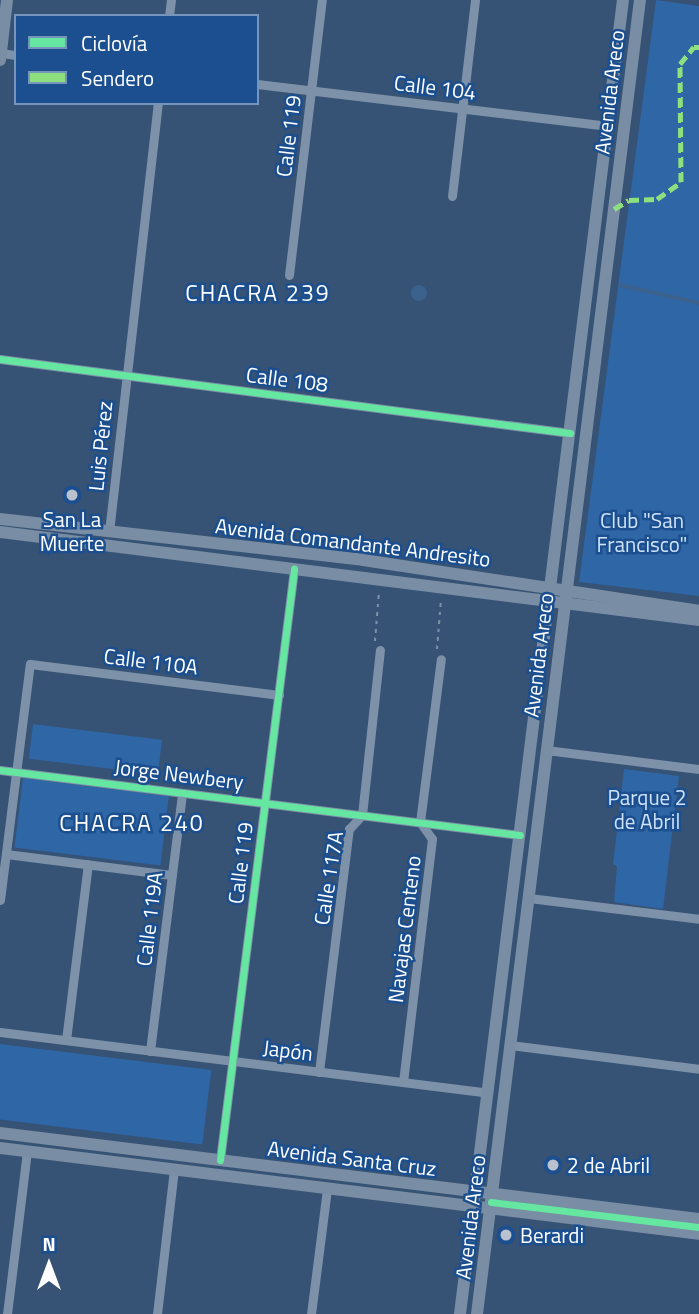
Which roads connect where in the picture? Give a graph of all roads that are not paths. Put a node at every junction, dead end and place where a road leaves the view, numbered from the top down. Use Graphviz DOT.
graph roads {
  1 [pos="7,0"];
  2 [pos="322,0"];
  3 [pos="475,0"];
  4 [pos="623,0"];
  5 [pos="640,0"];
  6 [pos="1,53"];
  7 [pos="0,60"];
  8 [pos="259,84"];
  9 [pos="311,91"];
  10 [pos="158,105"];
  11 [pos="462,108"];
  12 [pos="608,126"];
  13 [pos="452,196"];
  14 [pos="289,275"];
  15 [pos="0,359"];
  16 [pos="126,375"];
  17 [pos="570,433"];
  18 [pos="0,519"];
  19 [pos="0,532"];
  20 [pos="108,532"];
  21 [pos="294,569"];
  22 [pos="550,595"];
  23 [pos="564,597"];
  24 [pos="699,611"];
  25 [pos="699,620"];
  26 [pos="380,650"];
  27 [pos="441,659"];
  28 [pos="279,695"];
  29 [pos="547,750"];
  30 [pos="699,769"];
  31 [pos="0,770"];
  32 [pos="16,772"];
  33 [pos="182,793"];
  34 [pos="265,803"];
  35 [pos="362,815"];
  36 [pos="421,822"];
  37 [pos="520,835"];
  38 [pos="6,854"];
  39 [pos="88,864"];
  40 [pos="172,875"];
  41 [pos="529,898"];
  42 [pos="0,900"];
  43 [pos="699,919"];
  44 [pos="0,1032"];
  45 [pos="66,1040"];
  46 [pos="510,1045"];
  47 [pos="150,1051"];
  48 [pos="233,1061"];
  49 [pos="699,1069"];
  50 [pos="319,1072"];
  51 [pos="403,1082"];
  52 [pos="488,1093"];
  53 [pos="0,1133"];
  54 [pos="0,1148"];
  55 [pos="27,1151"];
  56 [pos="220,1160"];
  57 [pos="174,1170"];
  58 [pos="327,1189"];
  59 [pos="475,1193"];
  60 [pos="492,1193"];
  61 [pos="474,1208"];
  62 [pos="490,1209"];
  63 [pos="699,1219"];
  64 [pos="699,1234"];
  65 [pos="7,1314"];
  66 [pos="157,1314"];
  67 [pos="312,1314"];
  68 [pos="460,1314"];
  69 [pos="477,1314"];
  1 -- 6 [label="main road"];
  2 -- 9 [label="street, Calle 119"];
  3 -- 11 [label="street"];
  4 -- 12 [label="main road, Avenida Areco"];
  5 -- 23 [label="main road, Avenida Areco"];
  6 -- 7 [label="main road"];
  8 -- 9 [label="street, Calle 104"];
  9 -- 11 [label="street, Calle 104"];
  9 -- 14 [label="street, Calle 119"];
  10 -- 16 [label="street, Luis Pérez"];
  11 -- 12 [label="street, Calle 104"];
  11 -- 13 [label="street"];
  12 -- 17 [label="main road, Avenida Areco"];
  15 -- 16 [label="street, Calle 108"];
  16 -- 17 [label="street, Calle 108"];
  16 -- 20 [label="street, Luis Pérez"];
  17 -- 22 [label="main road, Avenida Areco"];
  18 -- 20 [label="main road, Avenida Comandante Andresito"];
  19 -- 21 [label="main road, Avenida Comandante Andresito"];
  20 -- 22 [label="main road, Avenida Comandante Andresito"];
  21 -- 22 [label="main road, Avenida Comandante Andresito"];
  21 -- 28 [label="street, Calle 119"];
  22 -- 23 [label="main road, Avenida Comandante Andresito"];
  22 -- 37 [label="main road, Avenida Areco"];
  23 -- 24 [label="main road, Avenida Comandante Andresito"];
  23 -- 25 [label="main road, Avenida Comandante Andresito"];
  23 -- 29 [label="main road, Avenida Areco"];
  26 -- 35 [label="street, Calle 117A"];
  27 -- 36 [label="street, Navajas Centeno"];
  28 -- 32 [label="street, Calle 110A"];
  28 -- 34 [label="street, Calle 119"];
  29 -- 30 [label="street"];
  29 -- 41 [label="main road, Avenida Areco"];
  31 -- 32 [label="street, Jorge Newbery"];
  32 -- 33 [label="street, Jorge Newbery"];
  32 -- 38 [label="street"];
  33 -- 34 [label="street, Jorge Newbery"];
  33 -- 40 [label="street, Calle 119A"];
  34 -- 35 [label="street, Jorge Newbery"];
  34 -- 48 [label="street, Calle 119"];
  35 -- 36 [label="street, Jorge Newbery"];
  35 -- 50 [label="street, Calle 117A"];
  36 -- 37 [label="street, Jorge Newbery"];
  36 -- 51 [label="street, Navajas Centeno"];
  37 -- 52 [label="main road, Avenida Areco"];
  38 -- 39 [label="street"];
  38 -- 42 [label="street"];
  39 -- 40 [label="street"];
  39 -- 45 [label="street"];
  40 -- 47 [label="street, Calle 119A"];
  41 -- 43 [label="street"];
  41 -- 46 [label="main road, Avenida Areco"];
  44 -- 45 [label="street, Japón"];
  45 -- 47 [label="street, Japón"];
  46 -- 49 [label="street"];
  46 -- 60 [label="main road, Avenida Areco"];
  47 -- 48 [label="street, Japón"];
  48 -- 50 [label="street, Japón"];
  48 -- 56 [label="street, Calle 119"];
  50 -- 51 [label="street, Japón"];
  51 -- 52 [label="street, Japón"];
  52 -- 59 [label="main road, Avenida Areco"];
  53 -- 56 [label="main road, Avenida Santa Cruz"];
  54 -- 55 [label="main road, Avenida Santa Cruz"];
  55 -- 57 [label="main road, Avenida Santa Cruz"];
  55 -- 65 [label="street"];
  56 -- 59 [label="main road, Avenida Santa Cruz"];
  57 -- 58 [label="main road, Avenida Santa Cruz"];
  57 -- 66 [label="street"];
  58 -- 61 [label="main road, Avenida Santa Cruz"];
  58 -- 67 [label="street"];
  59 -- 60 [label="main road, Avenida Santa Cruz"];
  59 -- 61 [label="main road, Avenida Areco"];
  60 -- 62 [label="main road, Avenida Areco"];
  60 -- 63 [label="main road, Avenida Santa Cruz"];
  61 -- 62 [label="main road, Avenida Santa Cruz"];
  61 -- 68 [label="main road, Avenida Areco"];
  62 -- 64 [label="main road, Avenida Santa Cruz"];
  62 -- 69 [label="main road, Avenida Areco"];
}
